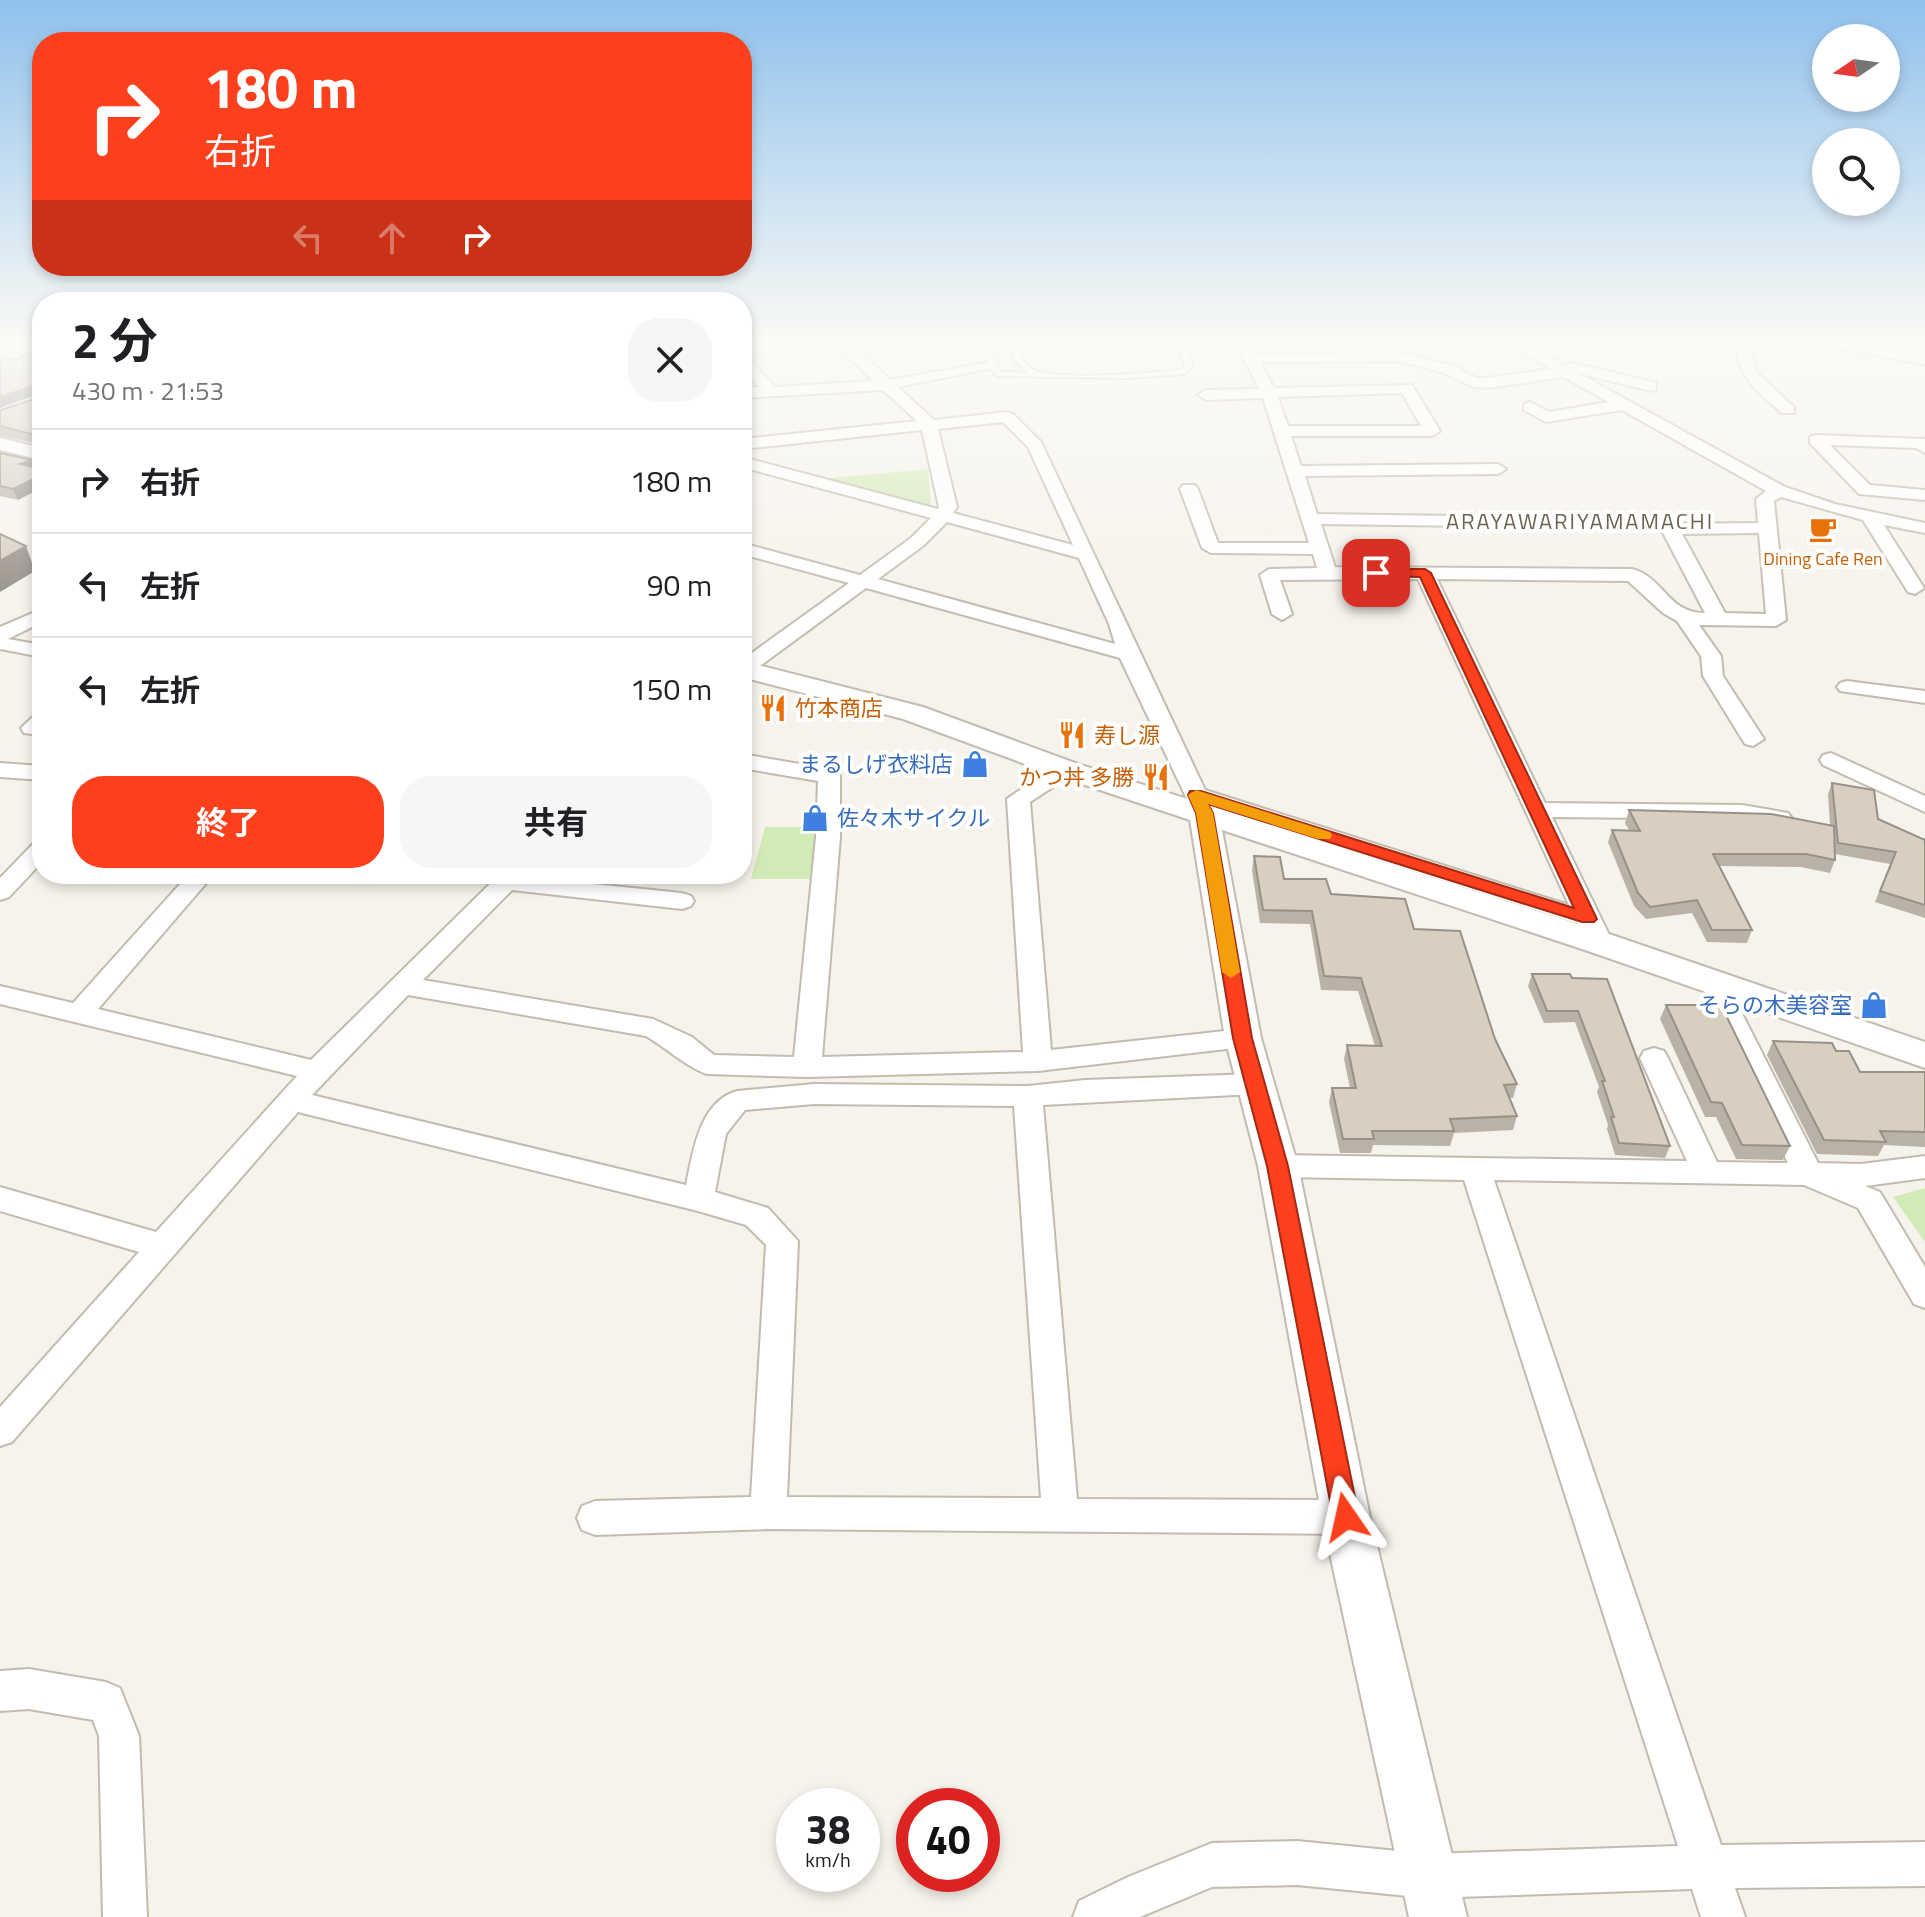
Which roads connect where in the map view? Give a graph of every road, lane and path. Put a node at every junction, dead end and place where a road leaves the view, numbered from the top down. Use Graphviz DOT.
graph roads {
  1 [pos="887,428"];
  2 [pos="930,428"];
  3 [pos="1018,428"];
  4 [pos="1431,428"];
  5 [pos="1665,428"];
  6 [pos="1282,431"];
  7 [pos="752,443"];
  8 [pos="0,444"];
  9 [pos="1925,448"];
  10 [pos="32,452"];
  11 [pos="752,465"];
  12 [pos="1498,469"];
  13 [pos="1295,471"];
  14 [pos="1189,489"];
  15 [pos="1779,491"];
  16 [pos="1925,495"];
  17 [pos="942,517"];
  18 [pos="1870,517"];
  19 [pos="1311,519"];
  20 [pos="1535,522"];
  21 [pos="1768,528"];
  22 [pos="1925,528"];
  23 [pos="1320,549"];
  24 [pos="752,551"];
  25 [pos="1085,554"];
  26 [pos="1328,573"];
  27 [pos="1425,573"];
  28 [pos="861,582"];
  29 [pos="1915,588"];
  30 [pos="1282,614"];
  31 [pos="1684,617"];
  32 [pos="1718,619"];
  33 [pos="32,620"];
  34 [pos="0,635"];
  35 [pos="0,643"];
  36 [pos="32,649"];
  37 [pos="1128,654"];
  38 [pos="752,662"];
  39 [pos="752,671"];
  40 [pos="1847,687"];
  41 [pos="1925,697"];
  42 [pos="1753,739"];
  43 [pos="1831,760"];
  44 [pos="752,763"];
  45 [pos="1065,769"];
  46 [pos="0,770"];
  47 [pos="32,772"];
  48 [pos="1200,804"];
  49 [pos="1925,805"];
  50 [pos="1536,810"];
  51 [pos="1803,822"];
  52 [pos="32,858"];
  53 [pos="193,884"];
  54 [pos="504,884"];
  55 [pos="555,884"];
  56 [pos="0,892"];
  57 [pos="682,901"];
  58 [pos="1594,931"];
  59 [pos="1714,984"];
  60 [pos="405,986"];
  61 [pos="0,995"];
  62 [pos="79,1014"];
  63 [pos="1243,1038"];
  64 [pos="1925,1055"];
  65 [pos="1654,1058"];
  66 [pos="1038,1061"];
  67 [pos="807,1067"];
  68 [pos="317,1071"];
  69 [pos="1254,1084"];
  70 [pos="1028,1096"];
  71 [pos="291,1100"];
  72 [pos="1278,1166"];
  73 [pos="1925,1167"];
  74 [pos="1475,1168"];
  75 [pos="1706,1171"];
  76 [pos="1809,1175"];
  77 [pos="0,1199"];
  78 [pos="698,1199"];
  79 [pos="165,1247"];
  80 [pos="1925,1295"];
  81 [pos="0,1431"];
  82 [pos="768,1513"];
  83 [pos="1060,1515"];
  84 [pos="1346,1517"];
  85 [pos="595,1518"];
  86 [pos="0,1691"];
  87 [pos="1925,1864"];
  88 [pos="1706,1867"];
  89 [pos="1433,1896"];
  90 [pos="125,1917"];
  91 [pos="1095,1917"];
  92 [pos="1723,1917"];
  1 -- 7 [label="street"];
  2 -- 17 [label="street"];
  3 -- 25 [label="street"];
  4 -- 6 [label="street"];
  5 -- 15 [label="street"];
  6 -- 13 [label="street"];
  8 -- 10 [label="street"];
  9 -- 16 [label="street"];
  11 -- 17 [label="street"];
  12 -- 13 [label="street"];
  13 -- 19 [label="street"];
  14 -- 23 [label="street"];
  15 -- 18 [label="street"];
  15 -- 21 [label="street"];
  17 -- 25 [label="street"];
  17 -- 28 [label="street"];
  18 -- 22 [label="street"];
  18 -- 29 [label="street"];
  19 -- 20 [label="street"];
  19 -- 23 [label="street"];
  21 -- 32 [label="street"];
  21 -- 32 [label="street"];
  23 -- 26 [label="street"];
  24 -- 28 [label="street"];
  25 -- 37 [label="street"];
  26 -- 27 [label="street"];
  26 -- 30 [label="street"];
  27 -- 31 [label="street"];
  27 -- 50 [label="street"];
  28 -- 37 [label="street"];
  28 -- 38 [label="street"];
  31 -- 32 [label="street"];
  31 -- 42 [label="street"];
  33 -- 34 [label="street"];
  35 -- 36 [label="street"];
  37 -- 48 [label="street"];
  39 -- 45 [label="street"];
  40 -- 41 [label="street"];
  43 -- 49 [label="street"];
  44 -- 67 [label="street"];
  45 -- 48 [label="street"];
  45 -- 66 [label="street"];
  46 -- 47 [label="street"];
  48 -- 58 [label="street"];
  48 -- 63 [label="street"];
  50 -- 51 [label="street"];
  50 -- 58 [label="street"];
  52 -- 56 [label="street"];
  53 -- 62 [label="street"];
  54 -- 60 [label="street"];
  55 -- 57 [label="street"];
  58 -- 59 [label="street"];
  59 -- 64 [label="street"];
  59 -- 76 [label="street"];
  60 -- 67 [label="street"];
  60 -- 68 [label="street"];
  61 -- 62 [label="street"];
  62 -- 68 [label="street"];
  63 -- 66 [label="street"];
  63 -- 69 [label="street"];
  65 -- 75 [label="street"];
  66 -- 67 [label="street"];
  68 -- 71 [label="street"];
  69 -- 70 [label="street"];
  69 -- 72 [label="street"];
  70 -- 78 [label="street"];
  70 -- 83 [label="street"];
  71 -- 78 [label="street"];
  71 -- 79 [label="street"];
  72 -- 74 [label="street"];
  72 -- 84 [label="street"];
  73 -- 76 [label="street"];
  74 -- 75 [label="street"];
  74 -- 88 [label="street"];
  75 -- 76 [label="street"];
  76 -- 80 [label="street"];
  77 -- 79 [label="street"];
  78 -- 82 [label="street"];
  79 -- 81 [label="street"];
  82 -- 83 [label="street"];
  82 -- 85 [label="street"];
  83 -- 84 [label="street"];
  84 -- 89 [label="street"];
  86 -- 90 [label="street"];
  87 -- 88 [label="street"];
  88 -- 89 [label="street"];
  88 -- 92 [label="street"];
  89 -- 91 [label="street"];
}
